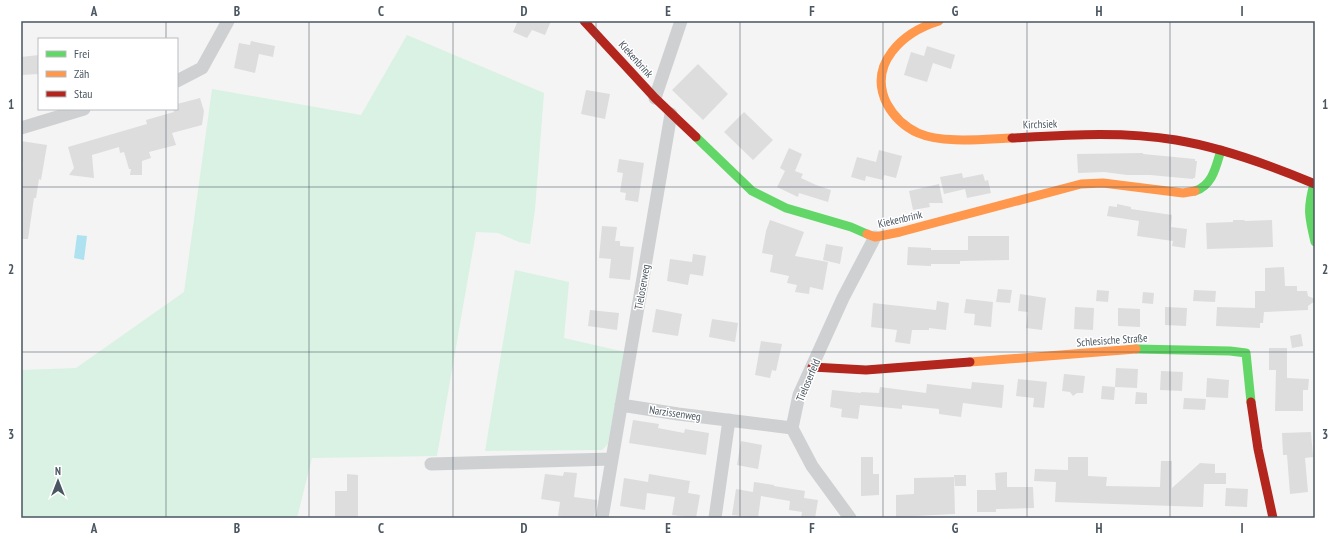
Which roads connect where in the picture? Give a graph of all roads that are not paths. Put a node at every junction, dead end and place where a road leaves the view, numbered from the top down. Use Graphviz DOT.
graph roads {
  1 [pos="228,21"];
  2 [pos="584,21"];
  3 [pos="681,21"];
  4 [pos="939,21"];
  5 [pos="178,80"];
  6 [pos="655,98"];
  7 [pos="81,110"];
  8 [pos="671,114"];
  9 [pos="21,128"];
  10 [pos="1221,150"];
  11 [pos="1314,184"];
  12 [pos="875,237"];
  13 [pos="1315,242"];
  14 [pos="812,367"];
  15 [pos="621,405"];
  16 [pos="729,420"];
  17 [pos="792,428"];
  18 [pos="612,459"];
  19 [pos="431,464"];
  20 [pos="602,518"];
  21 [pos="715,518"];
  22 [pos="850,518"];
  23 [pos="1273,518"];
  1 -- 5 [label="street"];
  2 -- 6 [label="street, Kiekenbrink"];
  3 -- 6 [label="street"];
  4 -- 10 [label="street, Kirchsiek"];
  6 -- 8 [label="street, Kiekenbrink"];
  7 -- 9 [label="street"];
  8 -- 12 [label="street, Kiekenbrink"];
  8 -- 15 [label="street, Tieloserweg"];
  10 -- 11 [label="street, Kirchsiek"];
  10 -- 12 [label="street, Kiekenbrink"];
  11 -- 13 [label="street"];
  12 -- 14 [label="street, Tieloserfeld"];
  14 -- 17 [label="street, Tieloserfeld"];
  14 -- 23 [label="street, Schlesische Straße"];
  15 -- 16 [label="street, Narzissenweg"];
  15 -- 18 [label="street, Tieloserweg"];
  16 -- 17 [label="street, Narzissenweg"];
  16 -- 21 [label="street"];
  17 -- 22 [label="street"];
  18 -- 19 [label="street"];
  18 -- 20 [label="street, Tieloserweg"];
}
